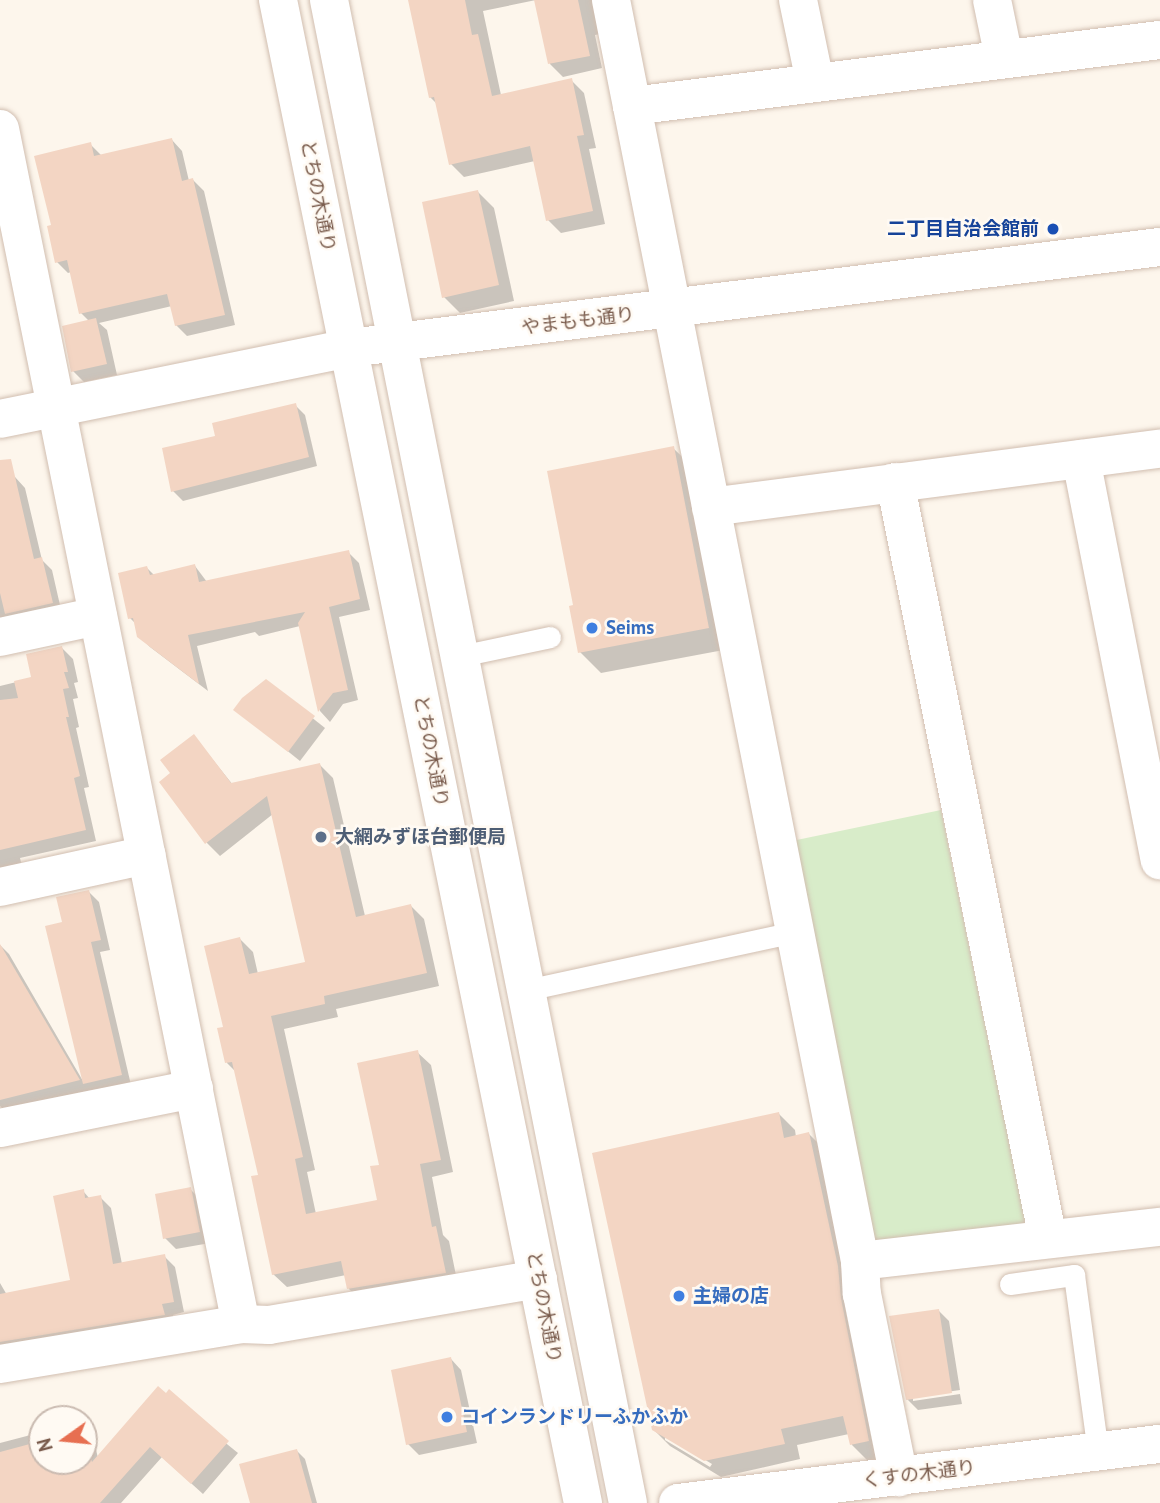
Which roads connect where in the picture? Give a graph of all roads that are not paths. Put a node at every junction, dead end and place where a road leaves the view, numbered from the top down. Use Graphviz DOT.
graph roads {
  1 [pos="278,0"];
  2 [pos="329,0"];
  3 [pos="611,0"];
  4 [pos="798,0"];
  5 [pos="992,0"];
  6 [pos="1160,40"];
  7 [pos="1004,58"];
  8 [pos="815,82"];
  9 [pos="632,106"];
  10 [pos="0,129"];
  11 [pos="8,214"];
  12 [pos="1160,247"];
  13 [pos="670,310"];
  14 [pos="398,342"];
  15 [pos="350,348"];
  16 [pos="54,407"];
  17 [pos="0,419"];
  18 [pos="1160,449"];
  19 [pos="1081,459"];
  20 [pos="895,482"];
  21 [pos="711,508"];
  22 [pos="98,616"];
  23 [pos="0,637"];
  24 [pos="550,637"];
  25 [pos="460,656"];
  26 [pos="147,855"];
  27 [pos="1160,860"];
  28 [pos="0,887"];
  29 [pos="794,932"];
  30 [pos="526,990"];
  31 [pos="194,1089"];
  32 [pos="0,1128"];
  33 [pos="1160,1227"];
  34 [pos="1048,1239"];
  35 [pos="860,1261"];
  36 [pos="538,1279"];
  37 [pos="1010,1284"];
  38 [pos="241,1324"];
  39 [pos="0,1364"];
  40 [pos="1160,1444"];
  41 [pos="1098,1452"];
  42 [pos="899,1477"];
  43 [pos="583,1503"];
  44 [pos="628,1503"];
  45 [pos="678,1503"];
  1 -- 15 [label="street, とちの木通り"];
  2 -- 14 [label="street"];
  3 -- 9 [label="street"];
  4 -- 8 [label="street"];
  5 -- 7 [label="street"];
  6 -- 7 [label="street"];
  7 -- 8 [label="street"];
  8 -- 9 [label="street"];
  9 -- 13 [label="street"];
  10 -- 11 [label="street"];
  11 -- 16 [label="street"];
  12 -- 13 [label="street, やまもも通り"];
  13 -- 14 [label="street, やまもも通り"];
  13 -- 21 [label="street"];
  14 -- 15 [label="street, やまもも通り"];
  14 -- 25 [label="street"];
  15 -- 16 [label="street, やまもも通り"];
  15 -- 36 [label="street, とちの木通り"];
  16 -- 17 [label="street, やまもも通り"];
  16 -- 22 [label="street"];
  18 -- 19 [label="street"];
  19 -- 20 [label="street"];
  19 -- 27 [label="street"];
  20 -- 21 [label="street"];
  20 -- 34 [label="street"];
  21 -- 29 [label="street"];
  22 -- 23 [label="street"];
  22 -- 26 [label="street"];
  24 -- 25 [label="lane"];
  25 -- 30 [label="street"];
  26 -- 28 [label="street"];
  26 -- 31 [label="street"];
  29 -- 30 [label="lane"];
  29 -- 35 [label="street"];
  30 -- 44 [label="street"];
  31 -- 32 [label="street"];
  31 -- 38 [label="street"];
  33 -- 34 [label="street"];
  34 -- 35 [label="street"];
  35 -- 42 [label="street"];
  36 -- 38 [label="street"];
  36 -- 43 [label="street, とちの木通り"];
  37 -- 41 [label="lane"];
  38 -- 39 [label="street"];
  40 -- 41 [label="street, くすの木通り"];
  41 -- 42 [label="street, くすの木通り"];
  42 -- 45 [label="street, くすの木通り"];
}
